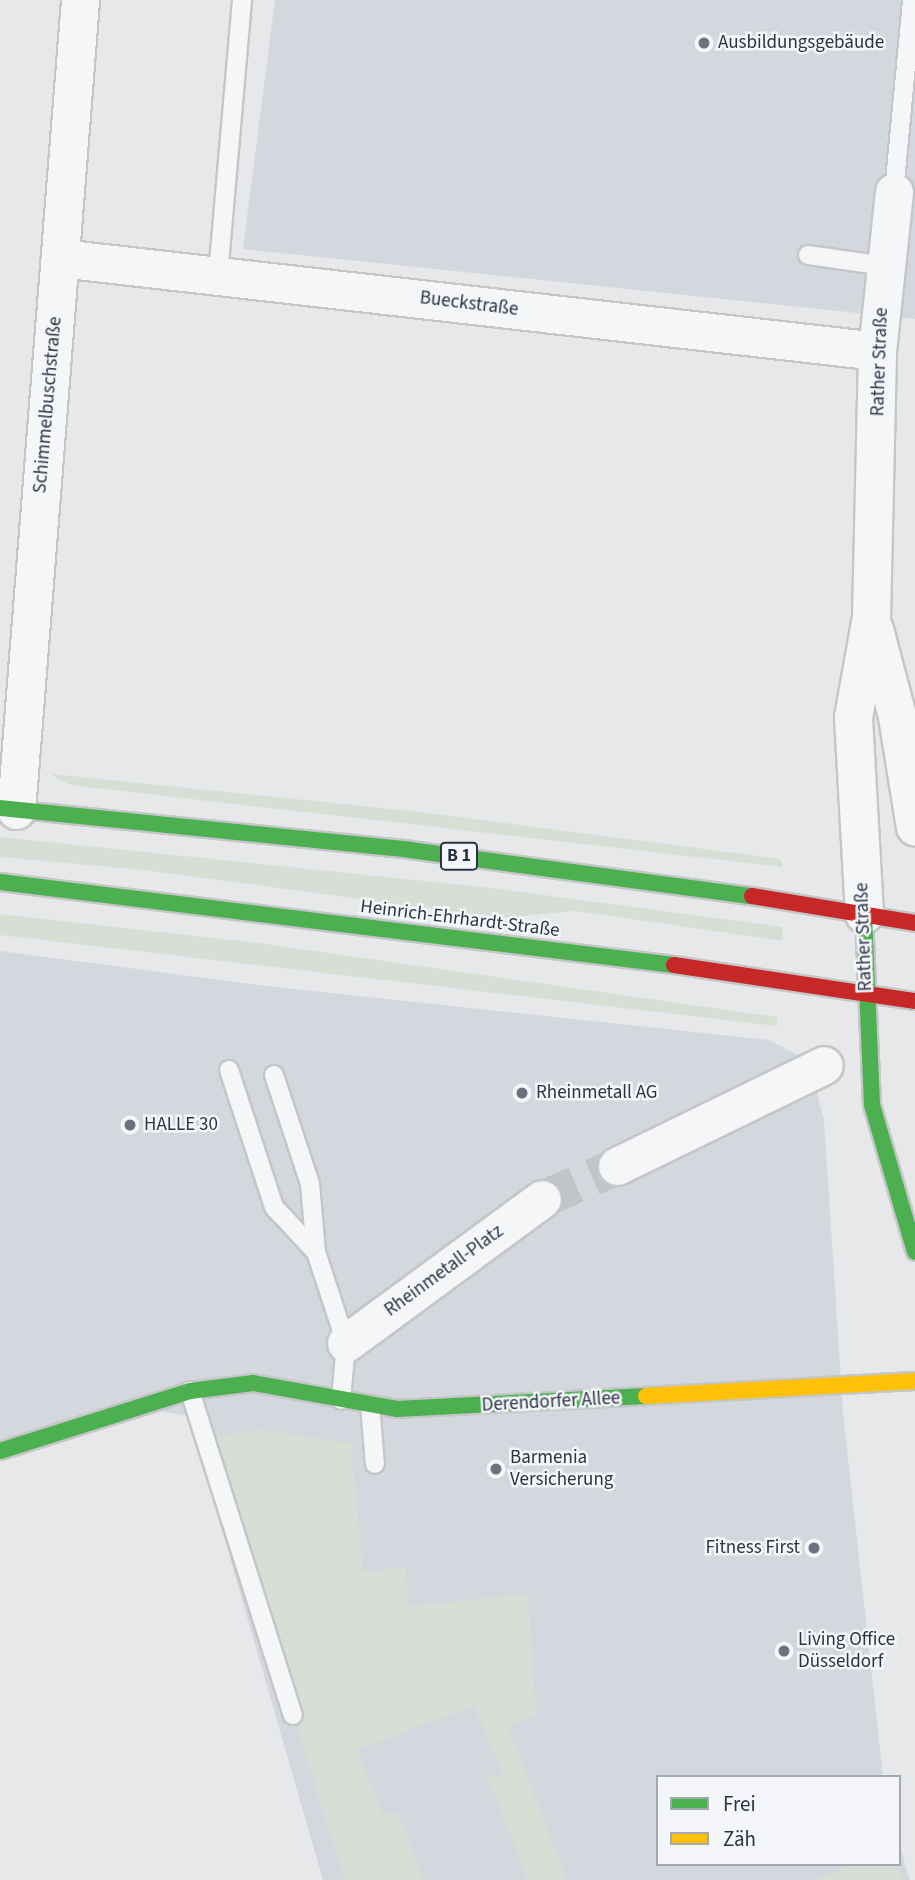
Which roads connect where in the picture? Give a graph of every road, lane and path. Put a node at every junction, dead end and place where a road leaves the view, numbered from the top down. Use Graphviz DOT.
graph roads {
  1 [pos="80,0"];
  2 [pos="242,0"];
  3 [pos="912,0"];
  4 [pos="894,192"];
  5 [pos="808,255"];
  6 [pos="60,258"];
  7 [pos="884,266"];
  8 [pos="218,275"];
  9 [pos="877,351"];
  10 [pos="871,617"];
  11 [pos="907,734"];
  12 [pos="854,739"];
  13 [pos="8,809"];
  14 [pos="915,827"];
  15 [pos="0,882"];
  16 [pos="864,914"];
  17 [pos="915,923"];
  18 [pos="866,992"];
  19 [pos="915,1001"];
  20 [pos="824,1065"];
  21 [pos="229,1070"];
  22 [pos="274,1075"];
  23 [pos="617,1166"];
  24 [pos="542,1199"];
  25 [pos="316,1252"];
  26 [pos="915,1252"];
  27 [pos="346,1343"];
  28 [pos="915,1381"];
  29 [pos="190,1391"];
  30 [pos="341,1400"];
  31 [pos="370,1405"];
  32 [pos="0,1451"];
  33 [pos="375,1464"];
  34 [pos="293,1715"];
  1 -- 6 [label="street, Schimmelbuschstraße"];
  2 -- 8 [label="lane"];
  3 -- 4 [label="lane"];
  4 -- 7 [label="street, Rather Straße"];
  5 -- 7 [label="lane"];
  6 -- 8 [label="street, Bueckstraße"];
  6 -- 13 [label="street, Schimmelbuschstraße"];
  7 -- 9 [label="street, Rather Straße"];
  8 -- 9 [label="street, Bueckstraße"];
  9 -- 10 [label="street, Rather Straße"];
  10 -- 11 [label="street, Rather Straße"];
  10 -- 12 [label="street, Rather Straße"];
  11 -- 12 [label="lane"];
  11 -- 14 [label="street, Rather Straße"];
  12 -- 16 [label="street, Rather Straße"];
  13 -- 16 [label="main road, B 1"];
  15 -- 18 [label="main road, Heinrich-Ehrhardt-Straße"];
  16 -- 17 [label="main road, B 1"];
  16 -- 18 [label="main road, Rather Straße"];
  18 -- 19 [label="main road, Heinrich-Ehrhardt-Straße"];
  18 -- 26 [label="main road, Rather Straße"];
  20 -- 23 [label="street"];
  21 -- 25 [label="lane"];
  22 -- 25 [label="lane"];
  24 -- 27 [label="street, Rheinmetall-Platz"];
  25 -- 27 [label="lane"];
  27 -- 30 [label="lane"];
  28 -- 31 [label="main road, Derendorfer Allee"];
  29 -- 30 [label="main road, Derendorfer Allee"];
  29 -- 32 [label="main road, Derendorfer Allee"];
  29 -- 34 [label="lane"];
  30 -- 31 [label="main road, Derendorfer Allee"];
  31 -- 33 [label="lane"];
}
